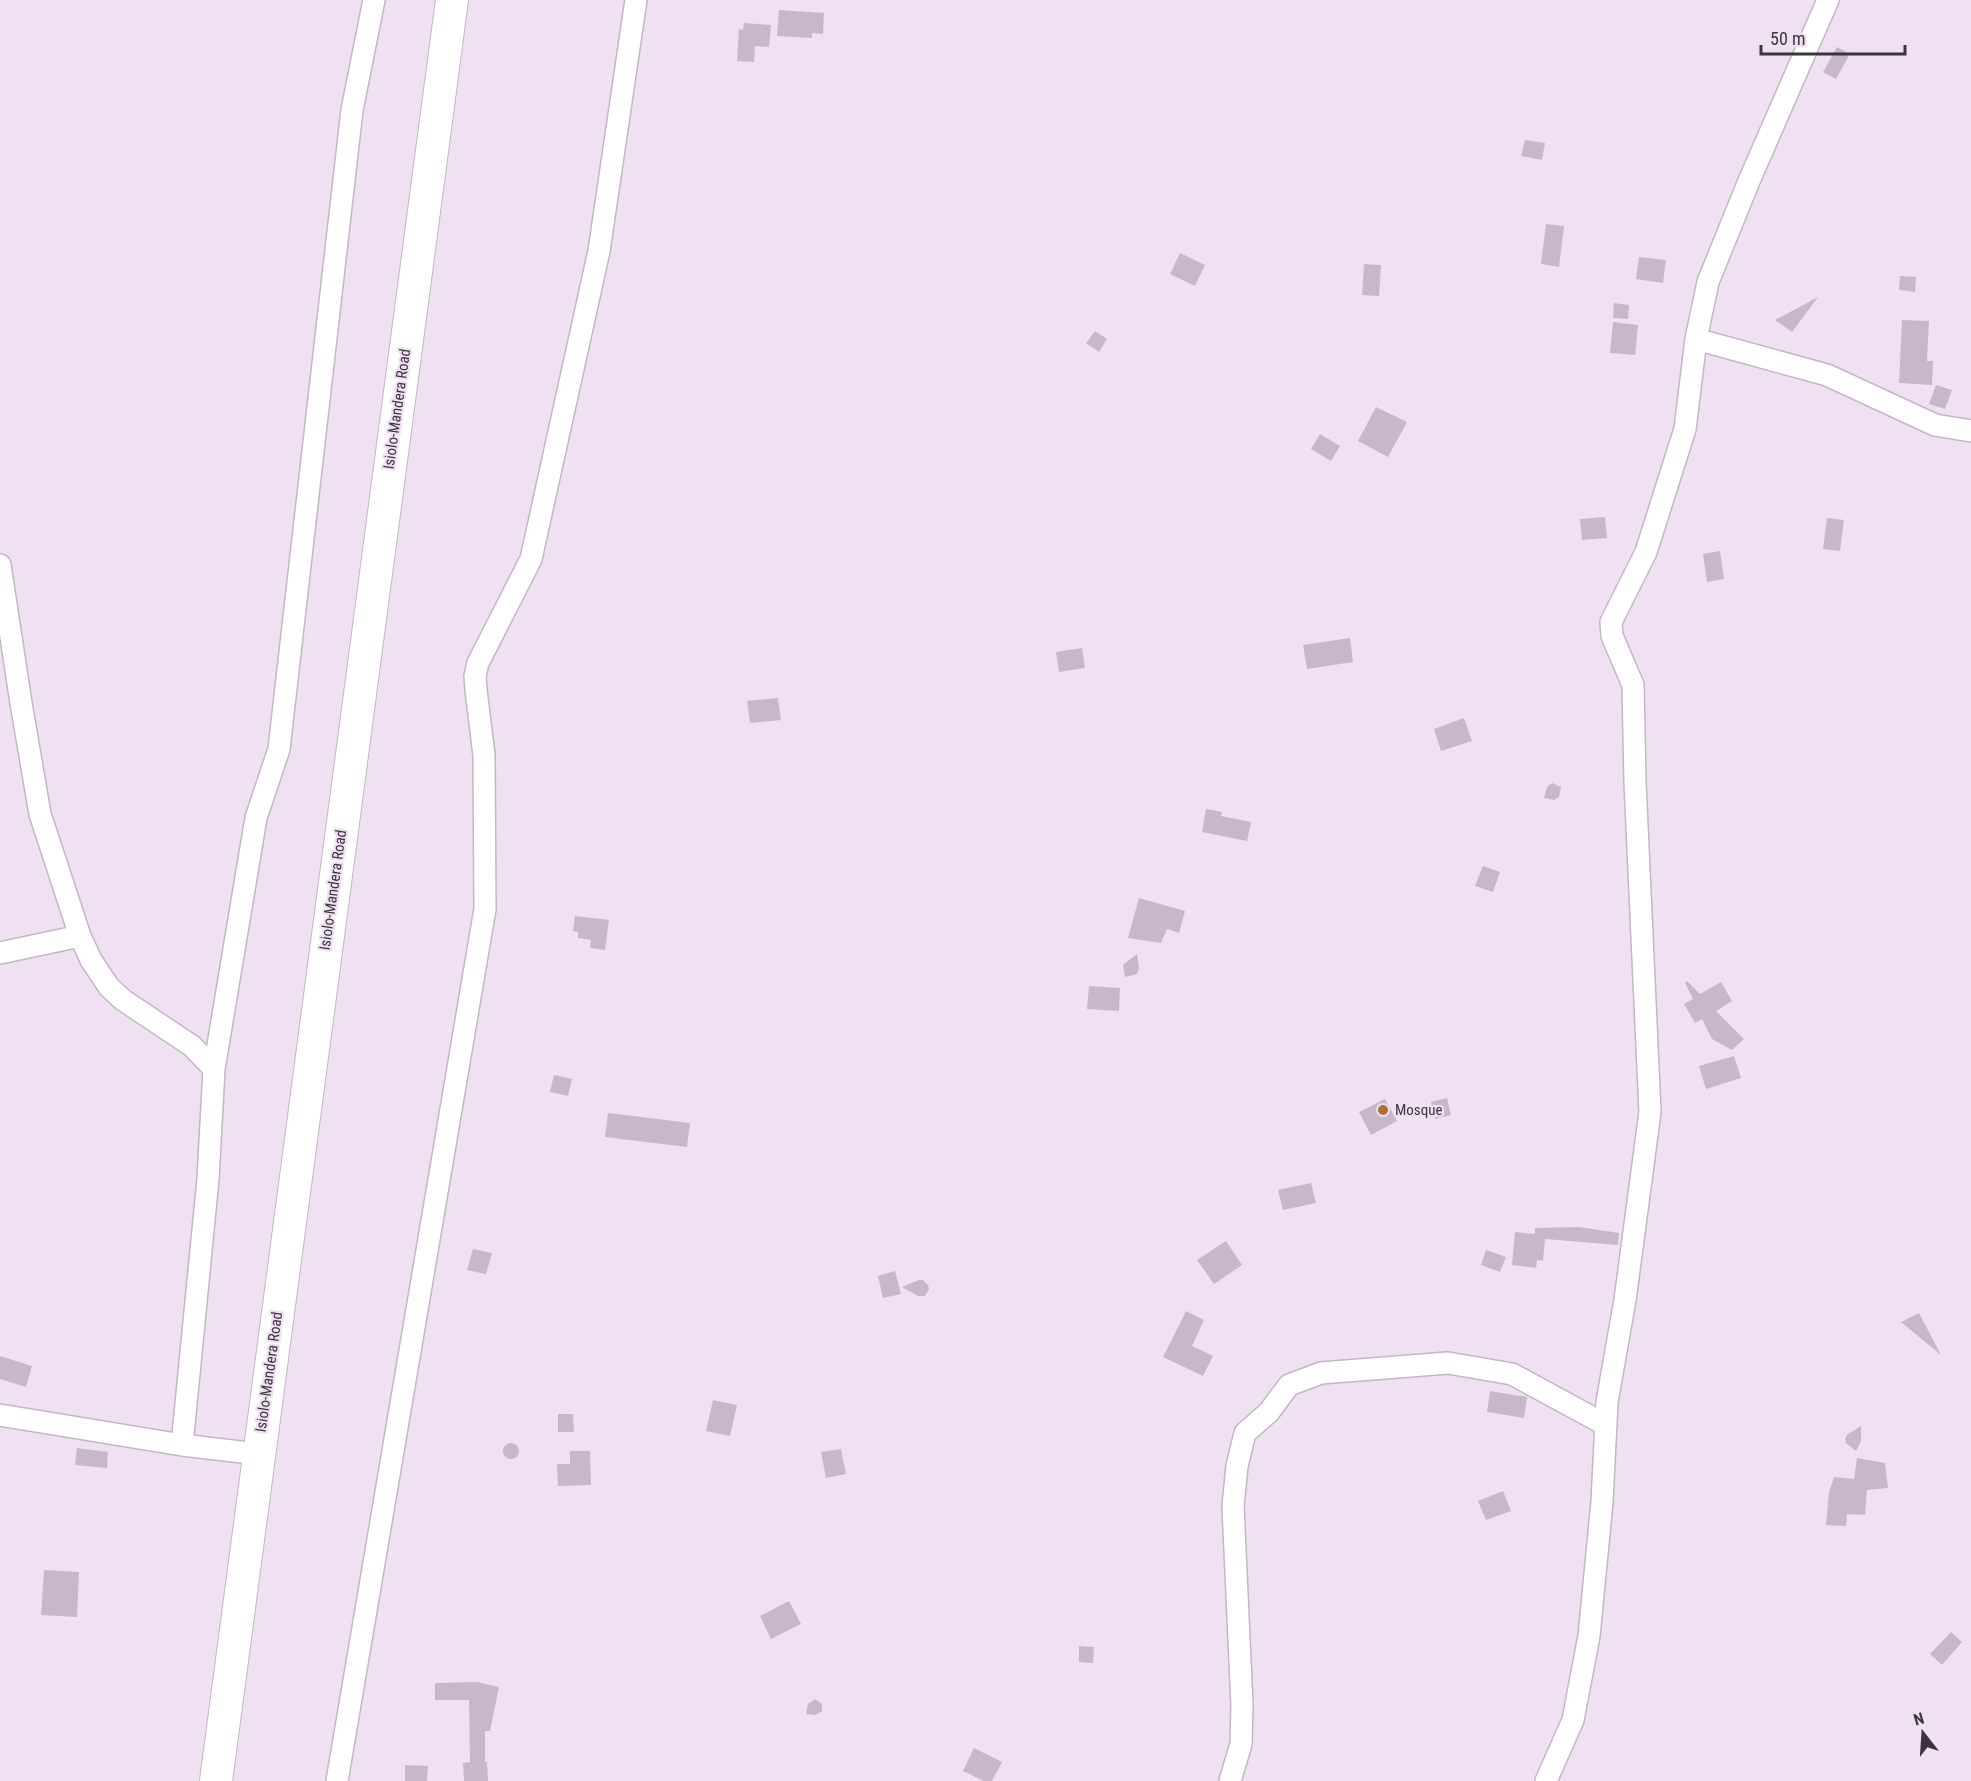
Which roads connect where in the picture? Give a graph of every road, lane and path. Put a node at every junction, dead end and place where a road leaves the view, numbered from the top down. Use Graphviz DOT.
graph roads {
  1 [pos="374,0"];
  2 [pos="452,0"];
  3 [pos="636,0"];
  4 [pos="1828,0"];
  5 [pos="1696,339"];
  6 [pos="1971,431"];
  7 [pos="0,565"];
  8 [pos="80,936"];
  9 [pos="0,953"];
  10 [pos="214,1069"];
  11 [pos="0,1415"];
  12 [pos="1606,1425"];
  13 [pos="182,1445"];
  14 [pos="258,1454"];
  15 [pos="216,1781"];
  16 [pos="337,1781"];
  17 [pos="1230,1781"];
  18 [pos="1546,1781"];
  1 -- 10 [label="street"];
  2 -- 14 [label="highway, Isiolo-Mandera Road"];
  3 -- 16 [label="street"];
  4 -- 5 [label="street"];
  5 -- 6 [label="street"];
  5 -- 12 [label="street"];
  7 -- 8 [label="street"];
  8 -- 9 [label="street"];
  8 -- 10 [label="street"];
  10 -- 13 [label="street"];
  11 -- 13 [label="street"];
  12 -- 17 [label="street"];
  12 -- 18 [label="street"];
  13 -- 14 [label="street"];
  14 -- 15 [label="highway, Isiolo-Mandera Road"];
}
